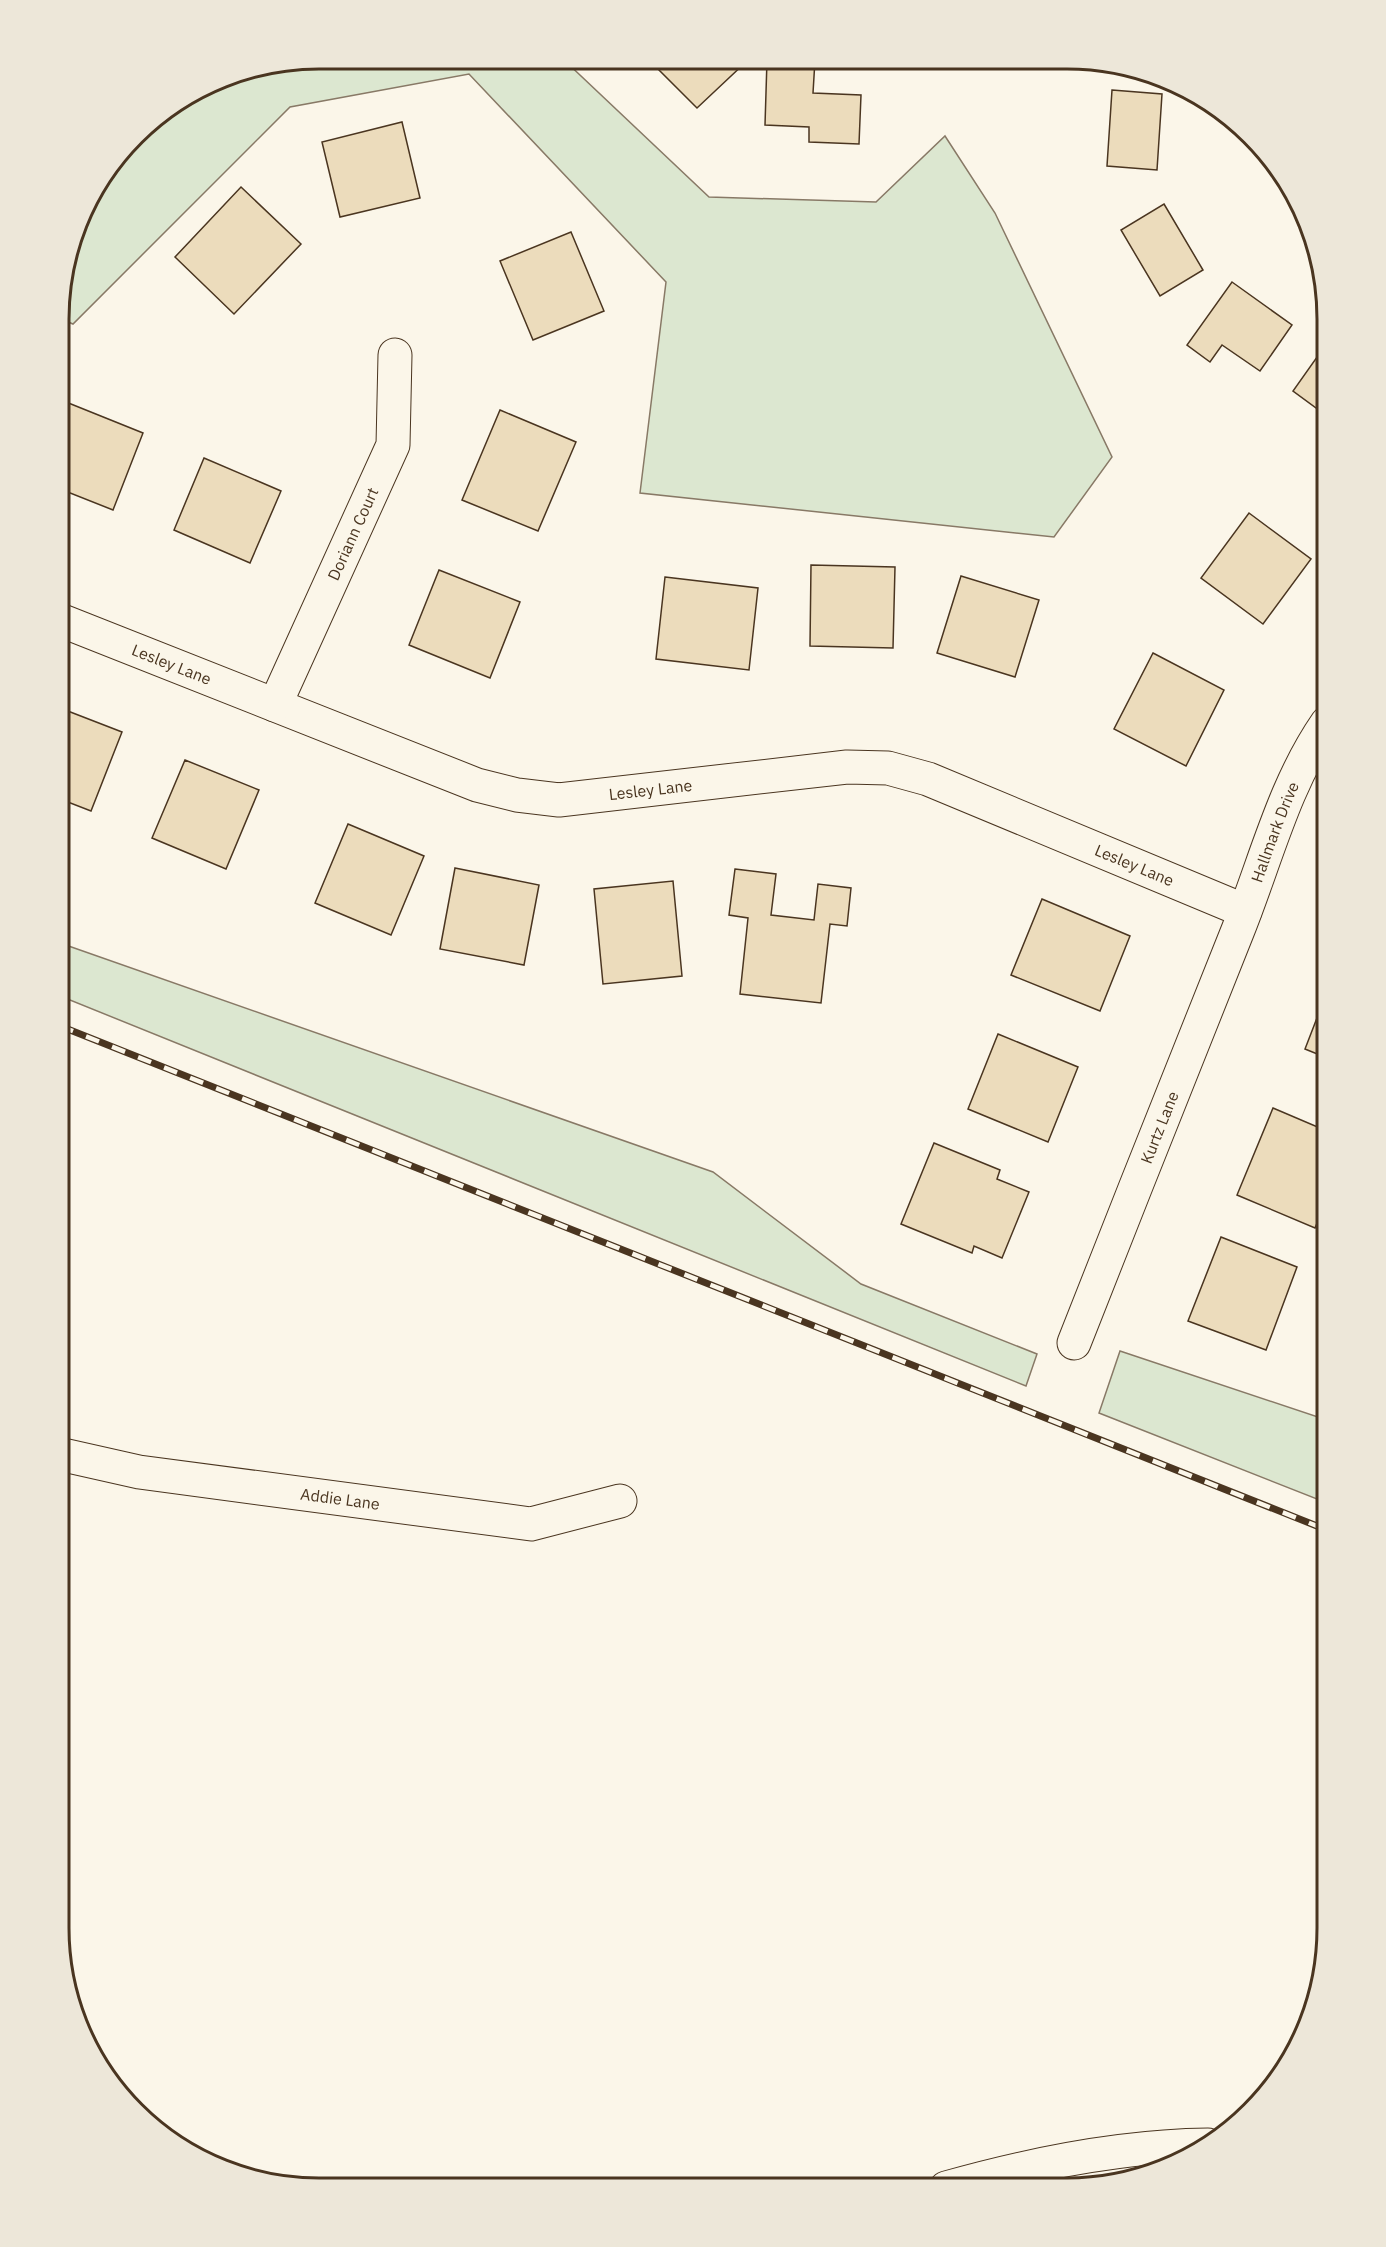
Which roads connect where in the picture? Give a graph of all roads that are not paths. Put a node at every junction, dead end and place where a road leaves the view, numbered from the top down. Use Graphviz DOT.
graph roads {
  1 [pos="395,355"];
  2 [pos="69,624"];
  3 [pos="275,705"];
  4 [pos="1317,737"];
  5 [pos="1245,911"];
  6 [pos="1074,1343"];
  7 [pos="69,1456"];
  8 [pos="621,1502"];
  9 [pos="1192,2145"];
  10 [pos="986,2178"];
  1 -- 3 [label="street, Doriann Court"];
  2 -- 3 [label="street, Lesley Lane"];
  3 -- 5 [label="street, Lesley Lane"];
  4 -- 5 [label="street, Hallmark Drive"];
  5 -- 6 [label="street, Kurtz Lane"];
  7 -- 8 [label="street, Addie Lane"];
  9 -- 10 [label="street"];
}
